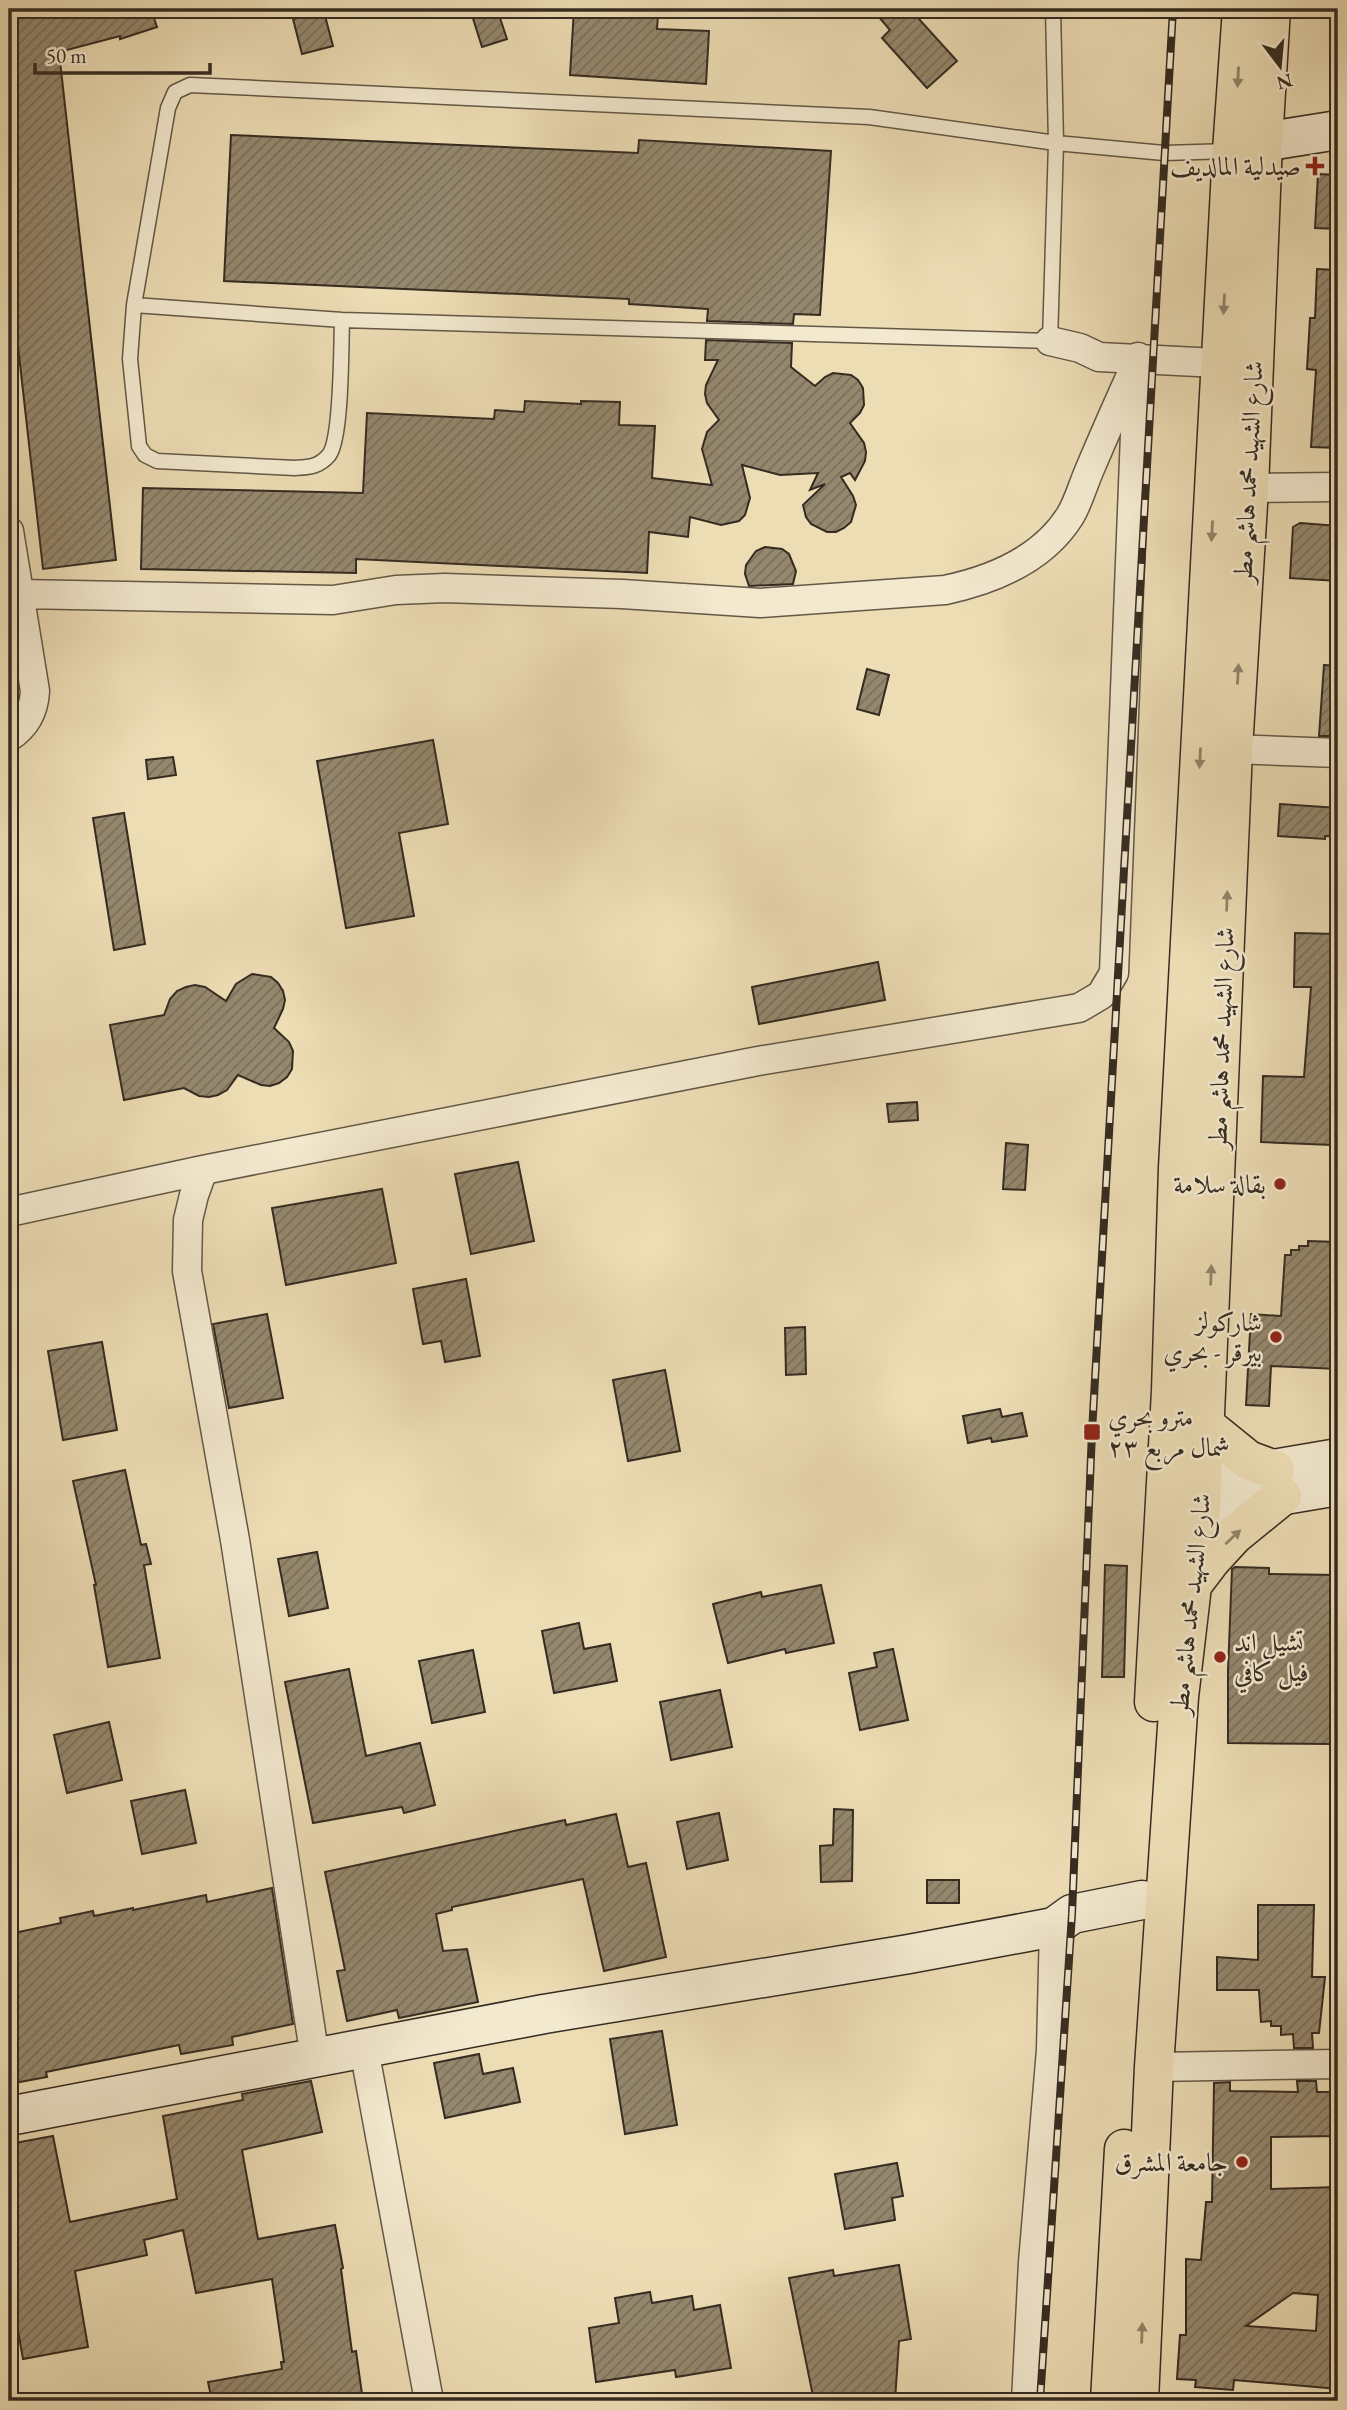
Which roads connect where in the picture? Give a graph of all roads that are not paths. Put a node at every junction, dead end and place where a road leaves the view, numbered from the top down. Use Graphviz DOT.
graph roads {
  1 [pos="1053,9"];
  2 [pos="1242,9"];
  3 [pos="1271,9"];
  4 [pos="1338,130"];
  5 [pos="1055,143"];
  6 [pos="1247,146"];
  7 [pos="134,305"];
  8 [pos="342,320"];
  9 [pos="1051,341"];
  10 [pos="1138,357"];
  11 [pos="1237,364"];
  12 [pos="1338,487"];
  13 [pos="1249,488"];
  14 [pos="9,531"];
  15 [pos="20,593"];
  16 [pos="9,737"];
  17 [pos="1233,749"];
  18 [pos="1338,753"];
  19 [pos="203,1170"];
  20 [pos="9,1212"];
  21 [pos="1206,1426"];
  22 [pos="1338,1458"];
  23 [pos="1279,1483"];
  24 [pos="1338,1486"];
  25 [pos="1202,1495"];
  26 [pos="1192,1585"];
  27 [pos="1142,1900"];
  28 [pos="1054,1927"];
  29 [pos="363,2049"];
  30 [pos="315,2058"];
  31 [pos="1338,2064"];
  32 [pos="1154,2067"];
  33 [pos="9,2116"];
  34 [pos="429,2401"];
  35 [pos="1026,2401"];
  36 [pos="1110,2401"];
  37 [pos="1139,2401"];
  1 -- 5 [label="lane"];
  2 -- 6 [label="main road, شارع الشهيد محمد هاشم مطر, one-way"];
  3 -- 6 [label="main road, شارع الشهيد محمد هاشم مطر"];
  4 -- 6 [label="street"];
  5 -- 6 [label="lane"];
  5 -- 7 [label="lane"];
  5 -- 9 [label="lane"];
  6 -- 11 [label="main road, شارع الشهيد محمد هاشم مطر"];
  7 -- 8 [label="lane"];
  7 -- 8 [label="lane"];
  8 -- 9 [label="lane"];
  9 -- 10 [label="street"];
  10 -- 11 [label="street"];
  10 -- 15 [label="street"];
  10 -- 19 [label="street"];
  11 -- 13 [label="main road, شارع الشهيد محمد هاشم مطر"];
  11 -- 27 [label="main road, شارع الشهيد محمد هاشم مطر, one-way"];
  12 -- 13 [label="street"];
  17 -- 13 [label="main road, شارع الشهيد محمد هاشم مطر, one-way"];
  14 -- 15 [label="street"];
  15 -- 16 [label="street"];
  17 -- 18 [label="street"];
  21 -- 17 [label="main road, شارع الشهيد محمد هاشم مطر, one-way"];
  19 -- 20 [label="street"];
  19 -- 30 [label="street"];
  21 -- 23 [label="main road"];
  21 -- 25 [label="main road, شارع الشهيد محمد هاشم مطر"];
  22 -- 23 [label="street"];
  23 -- 24 [label="street"];
  23 -- 25 [label="street"];
  26 -- 23 [label="main road, one-way"];
  25 -- 26 [label="main road, شارع الشهيد محمد هاشم مطر"];
  26 -- 32 [label="main road, شارع الشهيد محمد هاشم مطر"];
  27 -- 28 [label="street"];
  27 -- 36 [label="main road, شارع الشهيد محمد هاشم مطر"];
  28 -- 29 [label="street"];
  28 -- 35 [label="street"];
  29 -- 30 [label="street"];
  29 -- 34 [label="street"];
  30 -- 33 [label="street"];
  31 -- 32 [label="street"];
  37 -- 32 [label="main road, شارع الشهيد محمد هاشم مطر, one-way"];
}
